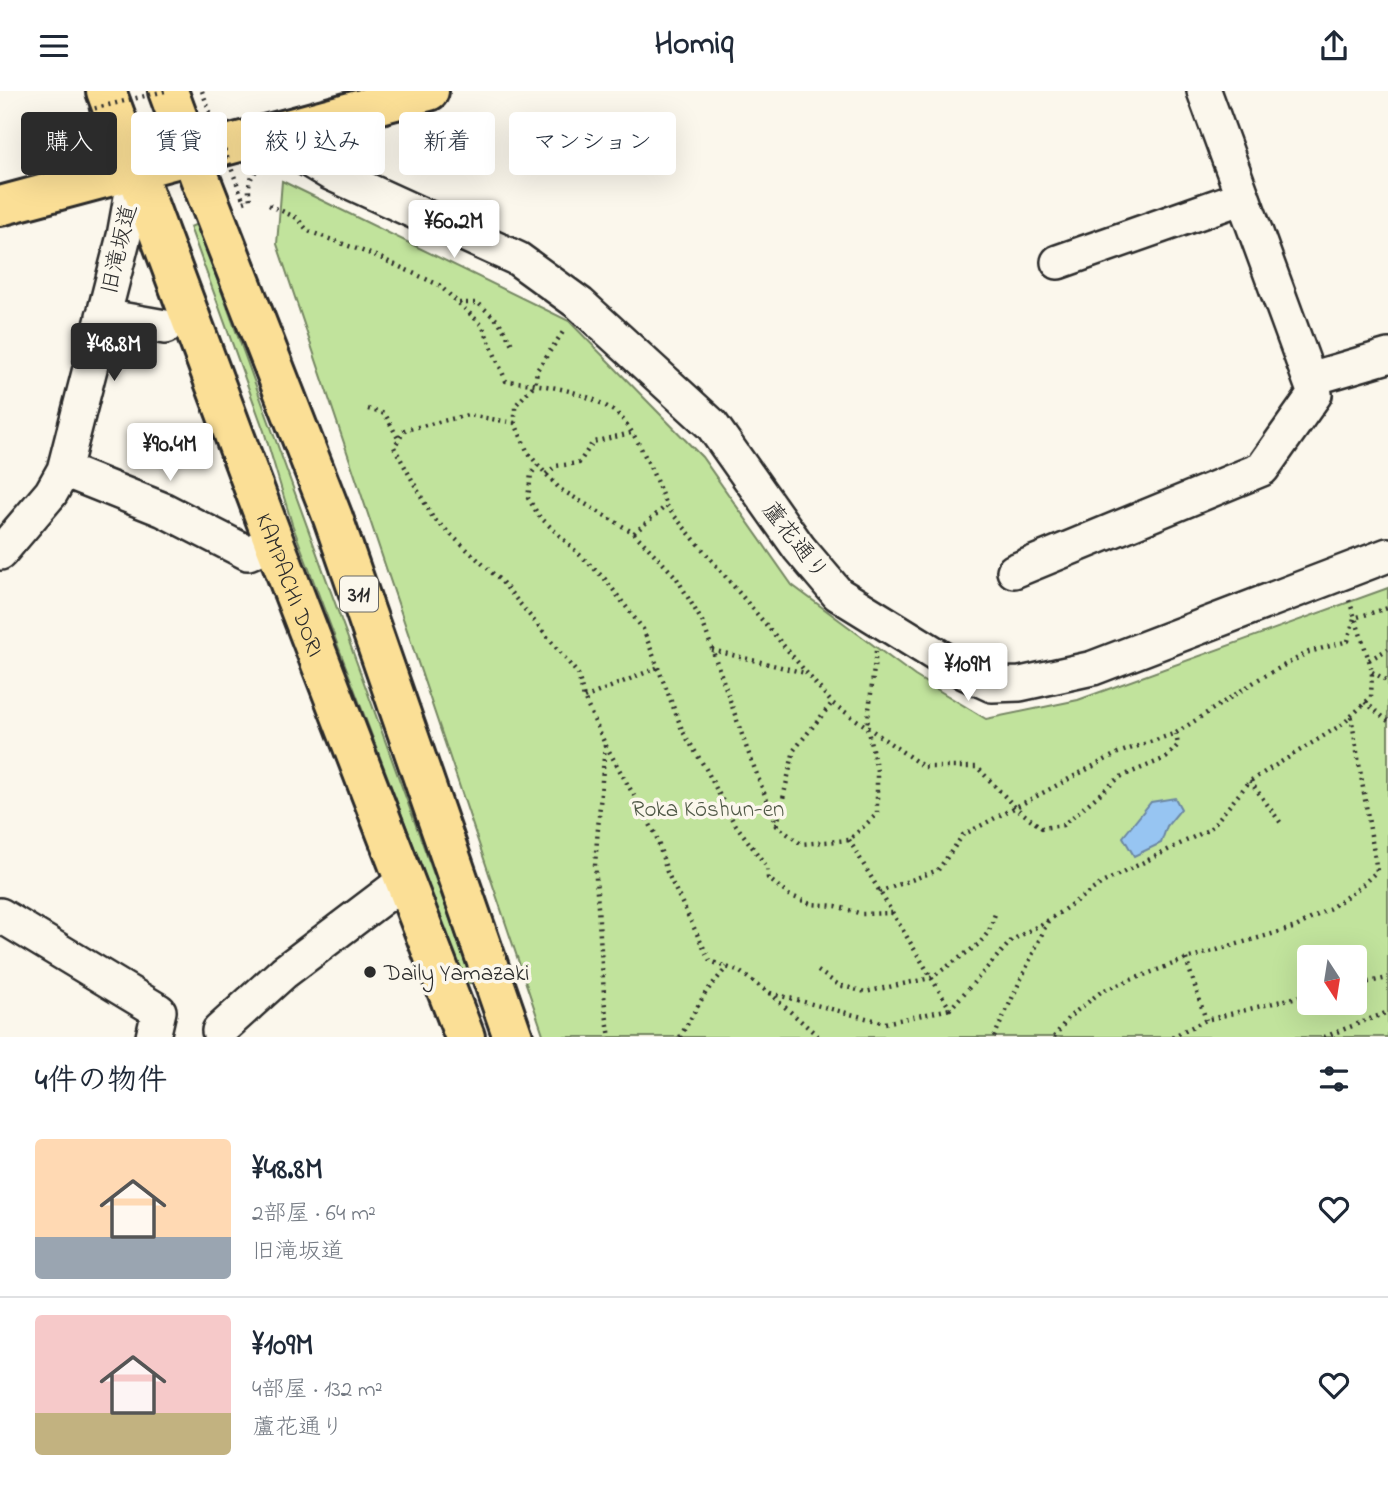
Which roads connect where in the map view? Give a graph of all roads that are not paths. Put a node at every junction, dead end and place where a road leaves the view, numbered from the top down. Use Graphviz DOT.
graph roads {
  1 [pos="106,91"];
  2 [pos="167,91"];
  3 [pos="429,91"];
  4 [pos="1204,91"];
  5 [pos="175,112"];
  6 [pos="351,112"];
  7 [pos="131,157"];
  8 [pos="131,171"];
  9 [pos="135,175"];
  10 [pos="138,175"];
  11 [pos="198,175"];
  12 [pos="334,175"];
  13 [pos="1243,197"];
  14 [pos="0,206"];
  15 [pos="1058,262"];
  16 [pos="103,316"];
  17 [pos="165,327"];
  18 [pos="1388,356"];
  19 [pos="1310,379"];
  20 [pos="64,470"];
  21 [pos="274,542"];
  22 [pos="0,553"];
  23 [pos="1388,555"];
  24 [pos="1013,571"];
  25 [pos="404,881"];
  26 [pos="0,915"];
  27 [pos="219,1031"];
  28 [pos="153,1037"];
  29 [pos="465,1037"];
  30 [pos="513,1037"];
  1 -- 7 [label="main road, KAMPACHI DORI"];
  2 -- 5 [label="main road, 311"];
  3 -- 6 [label="main road"];
  4 -- 13 [label="street"];
  8 -- 14 [label="main road"];
  9 -- 16 [label="street, 旧滝坂道"];
  10 -- 21 [label="main road, KAMPACHI DORI"];
  11 -- 30 [label="main road, 311"];
  12 -- 23 [label="street, 蘆花通り"];
  13 -- 15 [label="street"];
  13 -- 19 [label="street"];
  16 -- 17 [label="street"];
  16 -- 20 [label="street, 旧滝坂道"];
  18 -- 19 [label="street"];
  19 -- 24 [label="street"];
  20 -- 21 [label="street"];
  20 -- 22 [label="street, 旧滝坂道"];
  21 -- 25 [label="main road, KAMPACHI DORI"];
  25 -- 27 [label="street"];
  25 -- 29 [label="main road, KAMPACHI DORI"];
  26 -- 28 [label="street"];
}
